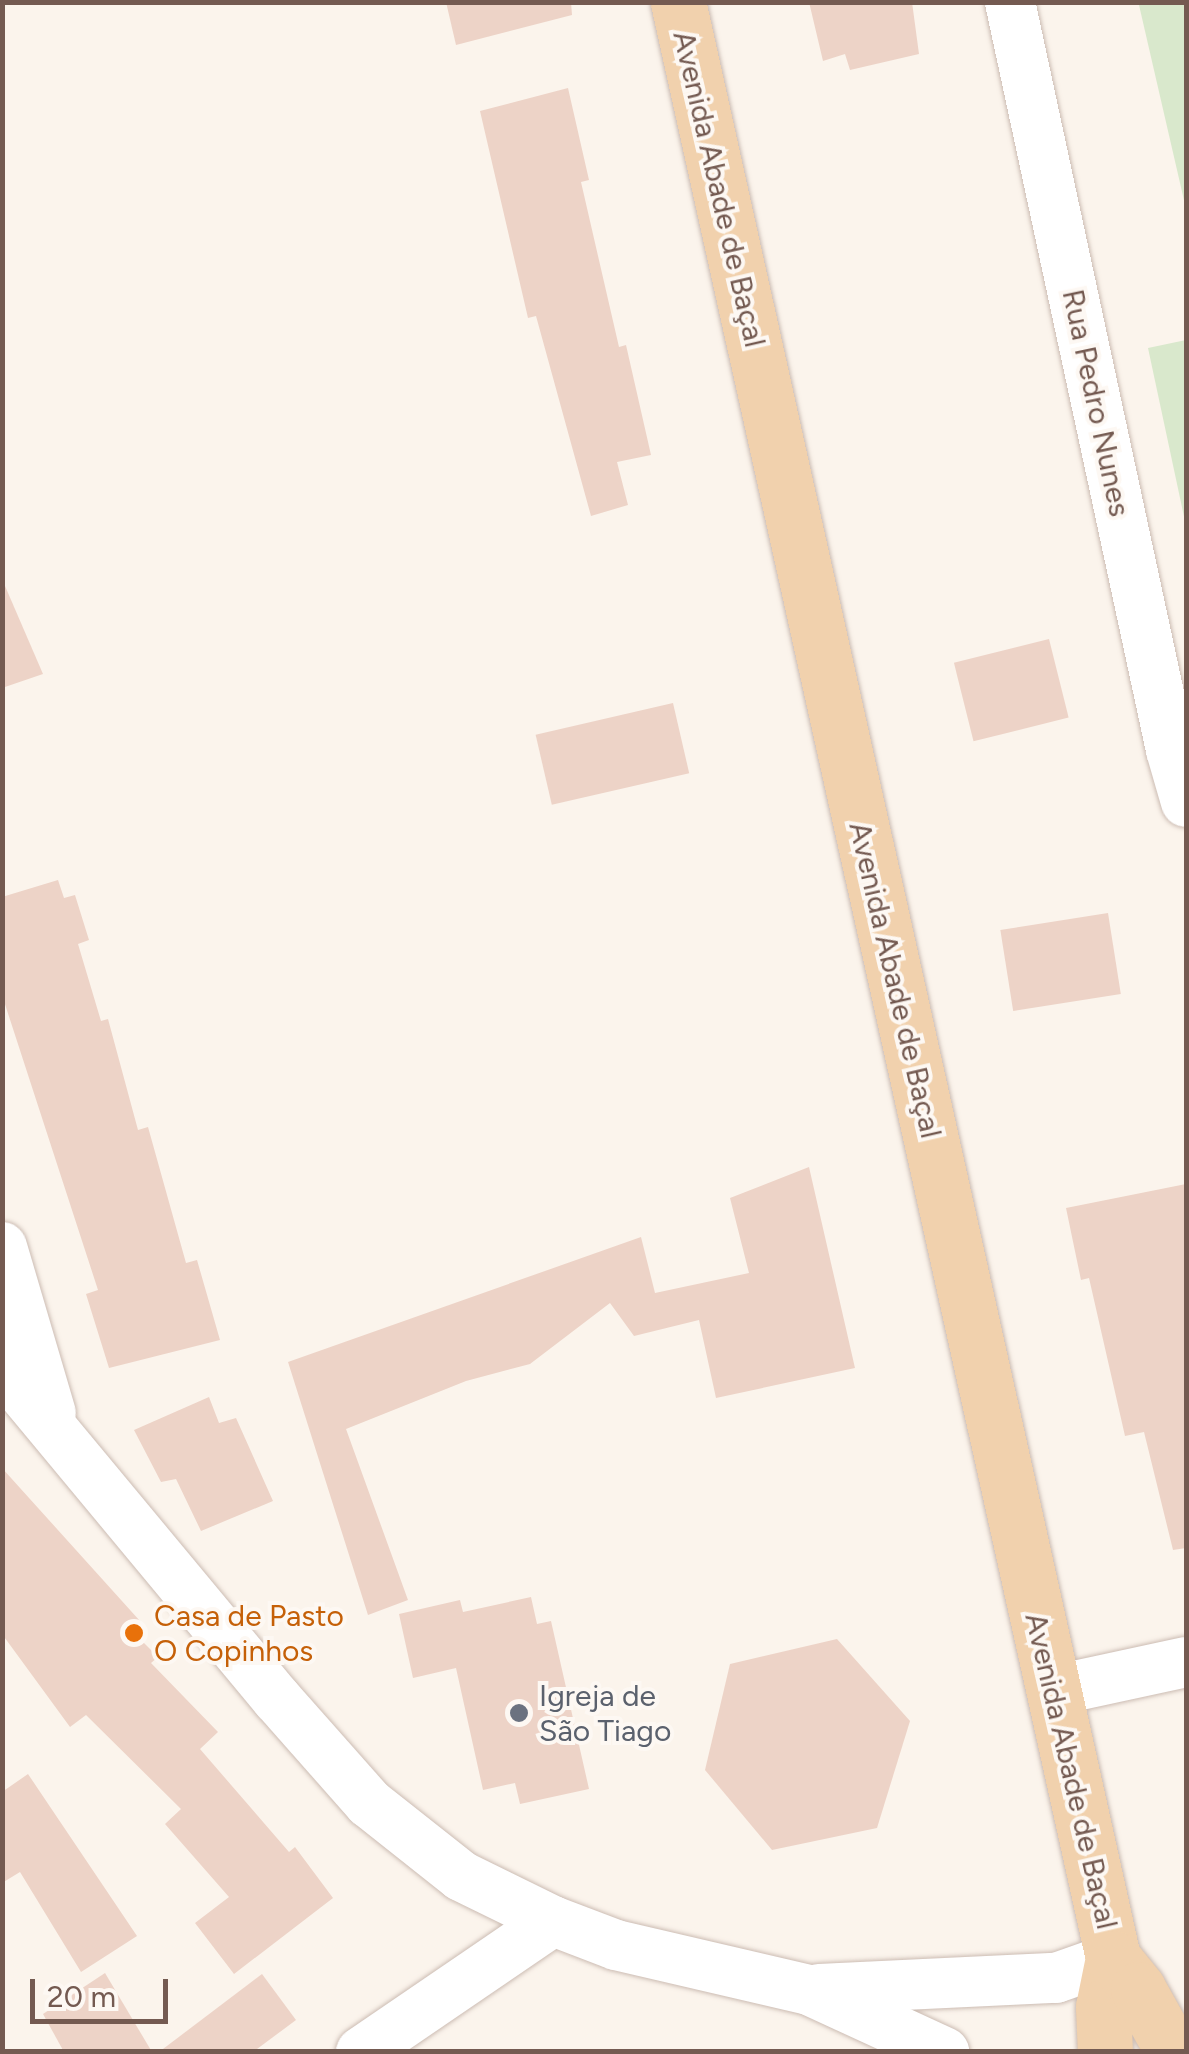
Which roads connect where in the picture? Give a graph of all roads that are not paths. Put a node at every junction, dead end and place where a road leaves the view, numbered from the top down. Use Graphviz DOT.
graph roads {
  1 [pos="678,2"];
  2 [pos="1010,2"];
  3 [pos="1186,802"];
  4 [pos="2,1247"];
  5 [pos="2,1368"];
  6 [pos="58,1437"];
  7 [pos="1186,1662"];
  8 [pos="1052,1691"];
  9 [pos="553,1922"];
  10 [pos="1113,1958"];
  11 [pos="808,1990"];
  12 [pos="361,2052"];
  13 [pos="944,2052"];
  14 [pos="1105,2052"];
  15 [pos="1173,2052"];
  1 -- 8 [label="main road, Avenida Abade de Baçal"];
  2 -- 3 [label="street, Rua Pedro Nunes"];
  4 -- 6 [label="street"];
  5 -- 6 [label="street"];
  6 -- 9 [label="street"];
  7 -- 8 [label="street"];
  8 -- 10 [label="main road, Avenida Abade de Baçal"];
  9 -- 11 [label="street"];
  9 -- 12 [label="street"];
  10 -- 11 [label="street"];
  10 -- 14 [label="main road, Avenida Abade de Baçal"];
  10 -- 15 [label="main road, Avenida Abade de Baçal"];
  11 -- 13 [label="street"];
}
